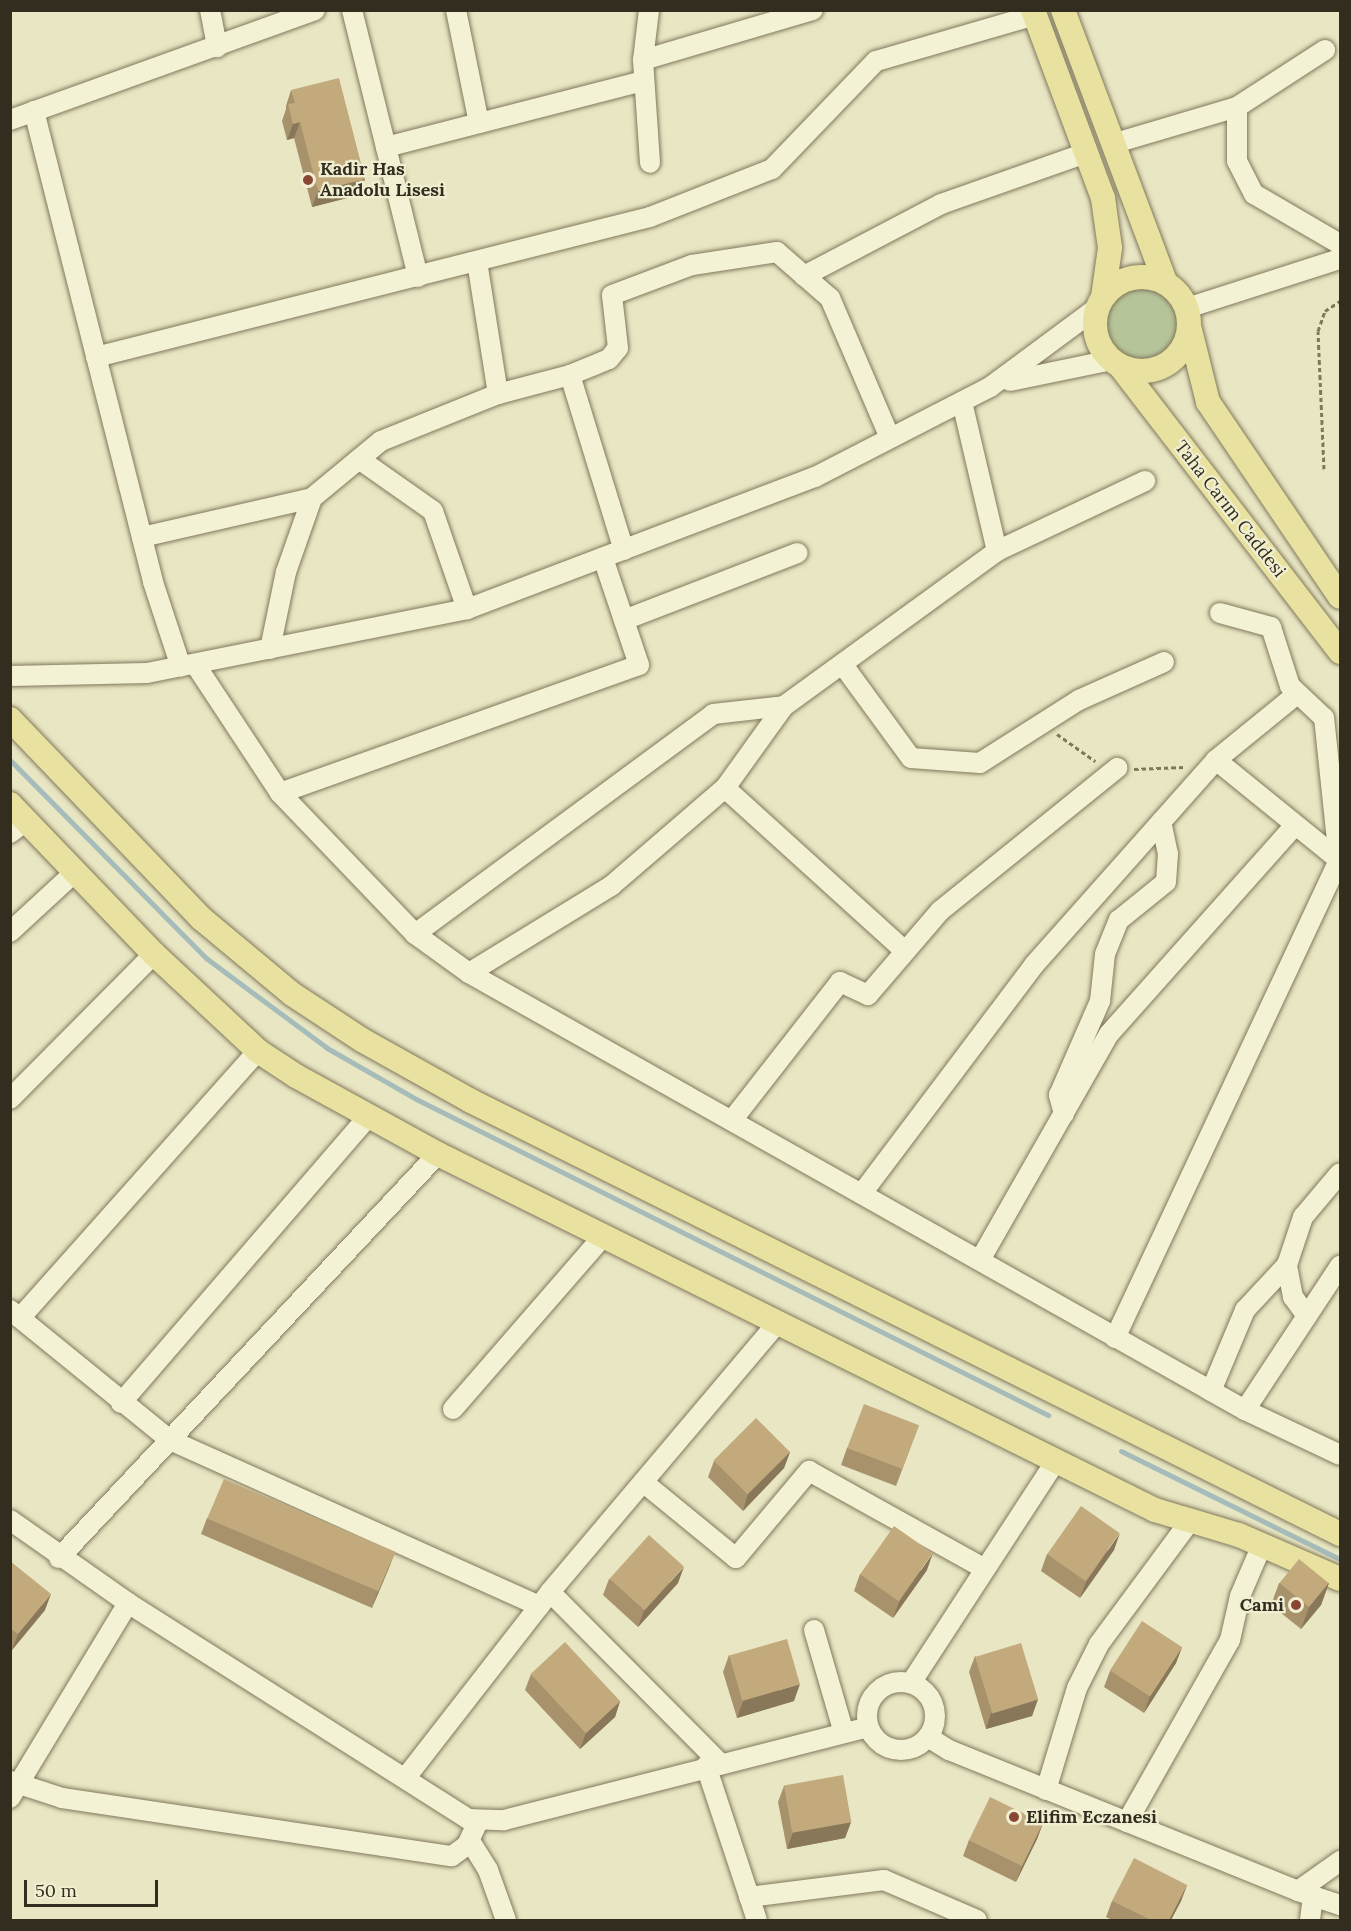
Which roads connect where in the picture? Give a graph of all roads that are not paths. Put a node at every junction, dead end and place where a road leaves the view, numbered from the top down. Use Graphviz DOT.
graph roads {
  1 [pos="210,10"];
  2 [pos="315,10"];
  3 [pos="352,10"];
  4 [pos="456,10"];
  5 [pos="649,10"];
  6 [pos="813,10"];
  7 [pos="1063,10"];
  8 [pos="1034,13"];
  9 [pos="217,47"];
  10 [pos="1325,50"];
  11 [pos="643,60"];
  12 [pos="643,81"];
  13 [pos="1237,107"];
  14 [pos="34,111"];
  15 [pos="10,120"];
  16 [pos="479,123"];
  17 [pos="1112,144"];
  18 [pos="386,147"];
  19 [pos="1086,153"];
  20 [pos="650,163"];
  21 [pos="1341,244"];
  22 [pos="1341,259"];
  23 [pos="477,262"];
  24 [pos="804,276"];
  25 [pos="418,277"];
  26 [pos="1165,282"];
  27 [pos="1100,302"];
  28 [pos="1188,319"];
  29 [pos="96,357"];
  30 [pos="1115,363"];
  31 [pos="570,375"];
  32 [pos="990,387"];
  33 [pos="498,394"];
  34 [pos="962,402"];
  35 [pos="890,438"];
  36 [pos="359,459"];
  37 [pos="1145,481"];
  38 [pos="312,498"];
  39 [pos="142,537"];
  40 [pos="624,550"];
  41 [pos="997,551"];
  42 [pos="798,553"];
  43 [pos="603,558"];
  44 [pos="1341,597"];
  45 [pos="467,609"];
  46 [pos="1220,613"];
  47 [pos="624,620"];
  48 [pos="270,649"];
  49 [pos="1341,652"];
  50 [pos="1164,662"];
  51 [pos="843,665"];
  52 [pos="188,666"];
  53 [pos="10,676"];
  54 [pos="1297,694"];
  55 [pos="784,706"];
  56 [pos="10,719"];
  57 [pos="1216,760"];
  58 [pos="1118,768"];
  59 [pos="725,788"];
  60 [pos="280,793"];
  61 [pos="16,819"];
  62 [pos="1161,822"];
  63 [pos="1295,825"];
  64 [pos="74,873"];
  65 [pos="1337,875"];
  66 [pos="10,932"];
  67 [pos="415,934"];
  68 [pos="906,951"];
  69 [pos="154,954"];
  70 [pos="469,973"];
  71 [pos="258,1051"];
  72 [pos="10,1099"];
  73 [pos="1064,1114"];
  74 [pos="368,1117"];
  75 [pos="733,1119"];
  76 [pos="438,1154"];
  77 [pos="1341,1173"];
  78 [pos="863,1192"];
  79 [pos="604,1234"];
  80 [pos="980,1260"];
  81 [pos="1287,1264"];
  82 [pos="1341,1266"];
  83 [pos="15,1314"];
  84 [pos="1307,1316"];
  85 [pos="778,1322"];
  86 [pos="1114,1338"];
  87 [pos="1211,1391"];
  88 [pos="121,1403"];
  89 [pos="453,1409"];
  90 [pos="1245,1410"];
  91 [pos="170,1440"];
  92 [pos="1341,1455"];
  93 [pos="1055,1462"];
  94 [pos="643,1482"];
  95 [pos="10,1520"];
  96 [pos="1190,1521"];
  97 [pos="1341,1534"];
  98 [pos="1262,1545"];
  99 [pos="59,1558"];
  100 [pos="985,1569"];
  101 [pos="1341,1579"];
  102 [pos="544,1599"];
  103 [pos="128,1603"];
  104 [pos="814,1630"];
  105 [pos="911,1683"];
  106 [pos="868,1727"];
  107 [pos="844,1733"];
  108 [pos="928,1737"];
  109 [pos="712,1764"];
  110 [pos="407,1776"];
  111 [pos="13,1788"];
  112 [pos="1046,1790"];
  113 [pos="478,1821"];
  114 [pos="1127,1822"];
  115 [pos="470,1841"];
  116 [pos="1341,1861"];
  117 [pos="1306,1893"];
  118 [pos="748,1897"];
  119 [pos="1341,1905"];
  120 [pos="506,1920"];
  121 [pos="756,1920"];
  122 [pos="977,1920"];
  123 [pos="1310,1920"];
  1 -- 9 [label="street"];
  2 -- 9 [label="street"];
  3 -- 18 [label="street"];
  4 -- 16 [label="street"];
  5 -- 11 [label="street"];
  6 -- 11 [label="street"];
  7 -- 17 [label="main road"];
  8 -- 19 [label="main road"];
  8 -- 23 [label="street"];
  9 -- 14 [label="street"];
  10 -- 13 [label="street"];
  11 -- 12 [label="street"];
  12 -- 16 [label="street"];
  12 -- 20 [label="street"];
  13 -- 17 [label="street"];
  13 -- 21 [label="street"];
  14 -- 15 [label="street"];
  14 -- 29 [label="street"];
  16 -- 18 [label="street"];
  17 -- 26 [label="main road"];
  18 -- 25 [label="street"];
  19 -- 24 [label="street"];
  19 -- 27 [label="main road"];
  22 -- 28 [label="street"];
  23 -- 25 [label="street"];
  23 -- 33 [label="street"];
  24 -- 31 [label="street"];
  24 -- 35 [label="street"];
  25 -- 29 [label="street"];
  26 -- 27 [label="main road"];
  26 -- 28 [label="main road"];
  27 -- 30 [label="main road"];
  27 -- 32 [label="street"];
  28 -- 30 [label="main road"];
  28 -- 44 [label="main road, Taha Carım Caddesi"];
  29 -- 39 [label="street"];
  30 -- 32 [label="street"];
  30 -- 49 [label="main road, Taha Carım Caddesi"];
  31 -- 33 [label="street"];
  31 -- 40 [label="street"];
  32 -- 34 [label="street"];
  33 -- 36 [label="street"];
  34 -- 35 [label="street"];
  34 -- 41 [label="street"];
  35 -- 40 [label="street"];
  36 -- 38 [label="street"];
  36 -- 45 [label="street"];
  37 -- 41 [label="street"];
  38 -- 39 [label="street"];
  38 -- 48 [label="street"];
  39 -- 52 [label="street"];
  40 -- 43 [label="street"];
  41 -- 51 [label="street"];
  42 -- 47 [label="street"];
  43 -- 45 [label="street"];
  43 -- 47 [label="street"];
  45 -- 48 [label="street"];
  46 -- 54 [label="street"];
  47 -- 60 [label="street"];
  48 -- 52 [label="street"];
  50 -- 51 [label="street"];
  51 -- 55 [label="street"];
  52 -- 53 [label="street"];
  52 -- 60 [label="street"];
  54 -- 57 [label="street"];
  54 -- 65 [label="street"];
  55 -- 59 [label="street"];
  55 -- 67 [label="street"];
  56 -- 97 [label="main road"];
  57 -- 62 [label="street"];
  57 -- 63 [label="street"];
  58 -- 68 [label="street"];
  59 -- 68 [label="street"];
  59 -- 70 [label="street"];
  60 -- 67 [label="street"];
  61 -- 64 [label="main road"];
  62 -- 73 [label="street"];
  62 -- 78 [label="street"];
  63 -- 65 [label="street"];
  63 -- 73 [label="street"];
  64 -- 66 [label="street"];
  64 -- 69 [label="main road"];
  65 -- 86 [label="street"];
  67 -- 70 [label="street"];
  68 -- 75 [label="street"];
  69 -- 71 [label="main road"];
  69 -- 72 [label="street"];
  70 -- 75 [label="street"];
  71 -- 74 [label="main road"];
  71 -- 83 [label="street"];
  73 -- 80 [label="street"];
  74 -- 76 [label="main road"];
  74 -- 88 [label="street"];
  75 -- 78 [label="street"];
  76 -- 79 [label="main road"];
  76 -- 91 [label="street"];
  77 -- 81 [label="street"];
  78 -- 80 [label="street"];
  79 -- 85 [label="main road"];
  79 -- 89 [label="street"];
  80 -- 86 [label="street"];
  81 -- 84 [label="street"];
  81 -- 87 [label="street"];
  82 -- 84 [label="street"];
  83 -- 88 [label="street"];
  84 -- 90 [label="street"];
  85 -- 93 [label="main road"];
  85 -- 94 [label="street"];
  86 -- 87 [label="street"];
  87 -- 90 [label="street"];
  88 -- 91 [label="street"];
  90 -- 92 [label="street"];
  91 -- 99 [label="street"];
  91 -- 102 [label="street"];
  93 -- 96 [label="main road"];
  93 -- 100 [label="street"];
  94 -- 100 [label="street"];
  94 -- 102 [label="street"];
  95 -- 99 [label="street"];
  96 -- 98 [label="main road"];
  96 -- 112 [label="street"];
  98 -- 101 [label="main road"];
  98 -- 114 [label="street"];
  99 -- 103 [label="street"];
  100 -- 105 [label="street"];
  102 -- 109 [label="street"];
  102 -- 110 [label="street"];
  103 -- 110 [label="street"];
  103 -- 111 [label="street"];
  104 -- 107 [label="street"];
  105 -- 106 [label="street"];
  105 -- 108 [label="street"];
  106 -- 107 [label="street"];
  106 -- 108 [label="street"];
  107 -- 109 [label="street"];
  108 -- 112 [label="street"];
  109 -- 113 [label="street"];
  109 -- 118 [label="street"];
  110 -- 113 [label="street"];
  111 -- 115 [label="street"];
  112 -- 114 [label="street"];
  113 -- 115 [label="street"];
  114 -- 117 [label="street"];
  115 -- 120 [label="street"];
  116 -- 117 [label="street"];
  117 -- 119 [label="street"];
  117 -- 123 [label="street"];
  118 -- 121 [label="street"];
  118 -- 122 [label="street"];
}
